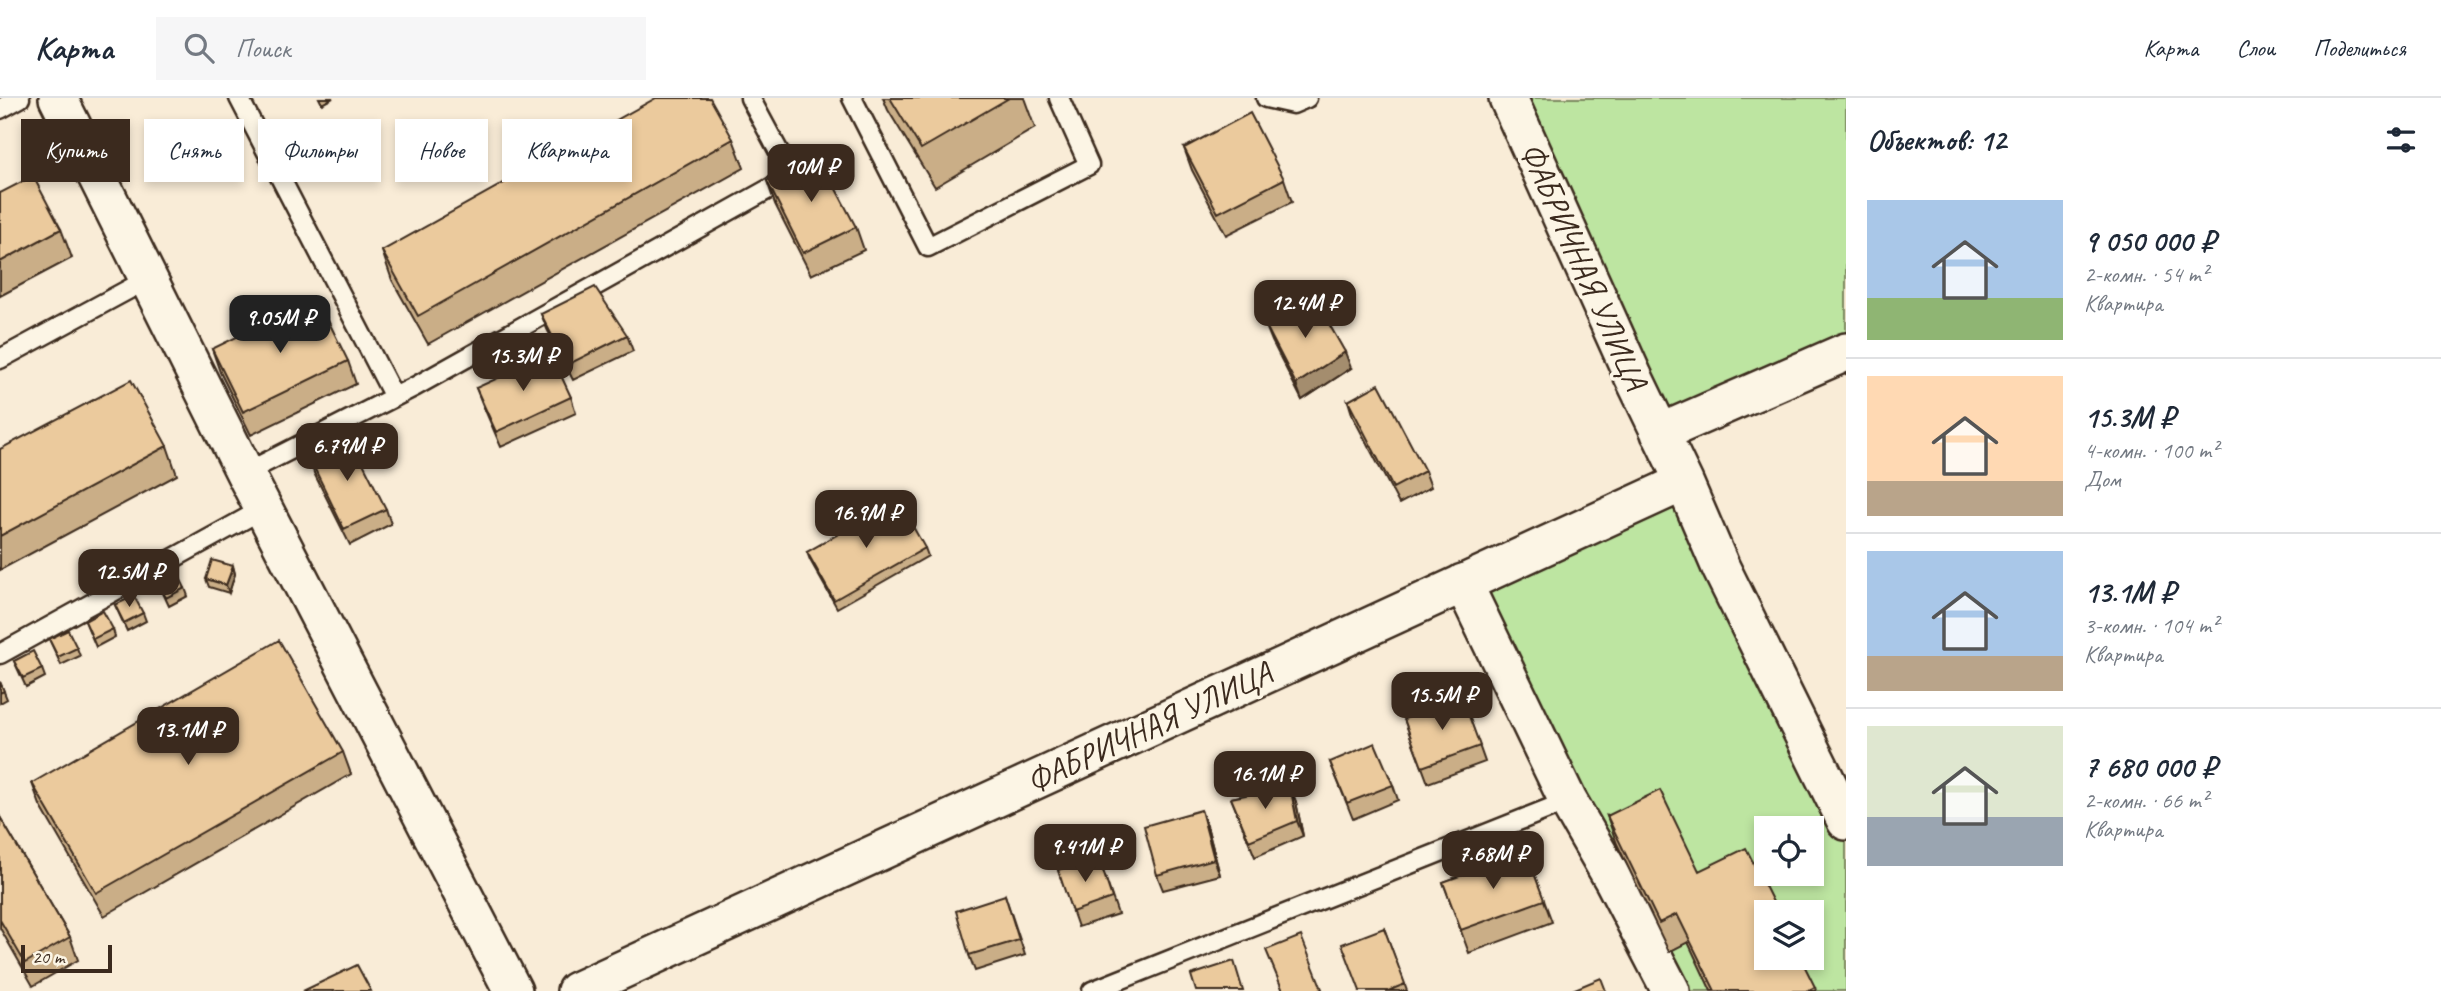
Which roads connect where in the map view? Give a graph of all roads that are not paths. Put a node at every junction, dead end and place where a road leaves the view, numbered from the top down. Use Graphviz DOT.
graph roads {
  1 [pos="20,98"];
  2 [pos="58,98"];
  3 [pos="239,98"];
  4 [pos="750,98"];
  5 [pos="852,98"];
  6 [pos="1059,98"];
  7 [pos="1266,98"];
  8 [pos="1307,98"];
  9 [pos="1508,98"];
  10 [pos="0,109"];
  11 [pos="148,279"];
  12 [pos="1846,352"];
  13 [pos="0,359"];
  14 [pos="394,397"];
  15 [pos="1660,433"];
  16 [pos="245,473"];
  17 [pos="1684,482"];
  18 [pos="263,509"];
  19 [pos="1463,583"];
  20 [pos="0,654"];
  21 [pos="1568,801"];
  22 [pos="1846,821"];
  23 [pos="513,991"];
  24 [pos="576,991"];
  25 [pos="1092,991"];
  26 [pos="1671,991"];
  1 -- 10 [label="lane"];
  2 -- 11 [label="street"];
  3 -- 14 [label="lane"];
  4 -- 14 [label="lane"];
  5 -- 6 [label="lane"];
  7 -- 8 [label="lane"];
  9 -- 15 [label="street, ФАБРИЧНАЯ УЛИЦА"];
  11 -- 13 [label="lane"];
  11 -- 16 [label="street"];
  12 -- 15 [label="street"];
  14 -- 16 [label="lane"];
  15 -- 17 [label="street, ФАБРИЧНАЯ УЛИЦА"];
  16 -- 18 [label="street"];
  17 -- 19 [label="street, ФАБРИЧНАЯ УЛИЦА"];
  17 -- 22 [label="street, ФАБРИЧНАЯ УЛИЦА"];
  18 -- 20 [label="lane"];
  18 -- 23 [label="street"];
  19 -- 21 [label="street"];
  19 -- 24 [label="street, ФАБРИЧНАЯ УЛИЦА"];
  21 -- 25 [label="lane"];
  21 -- 26 [label="street"];
}
